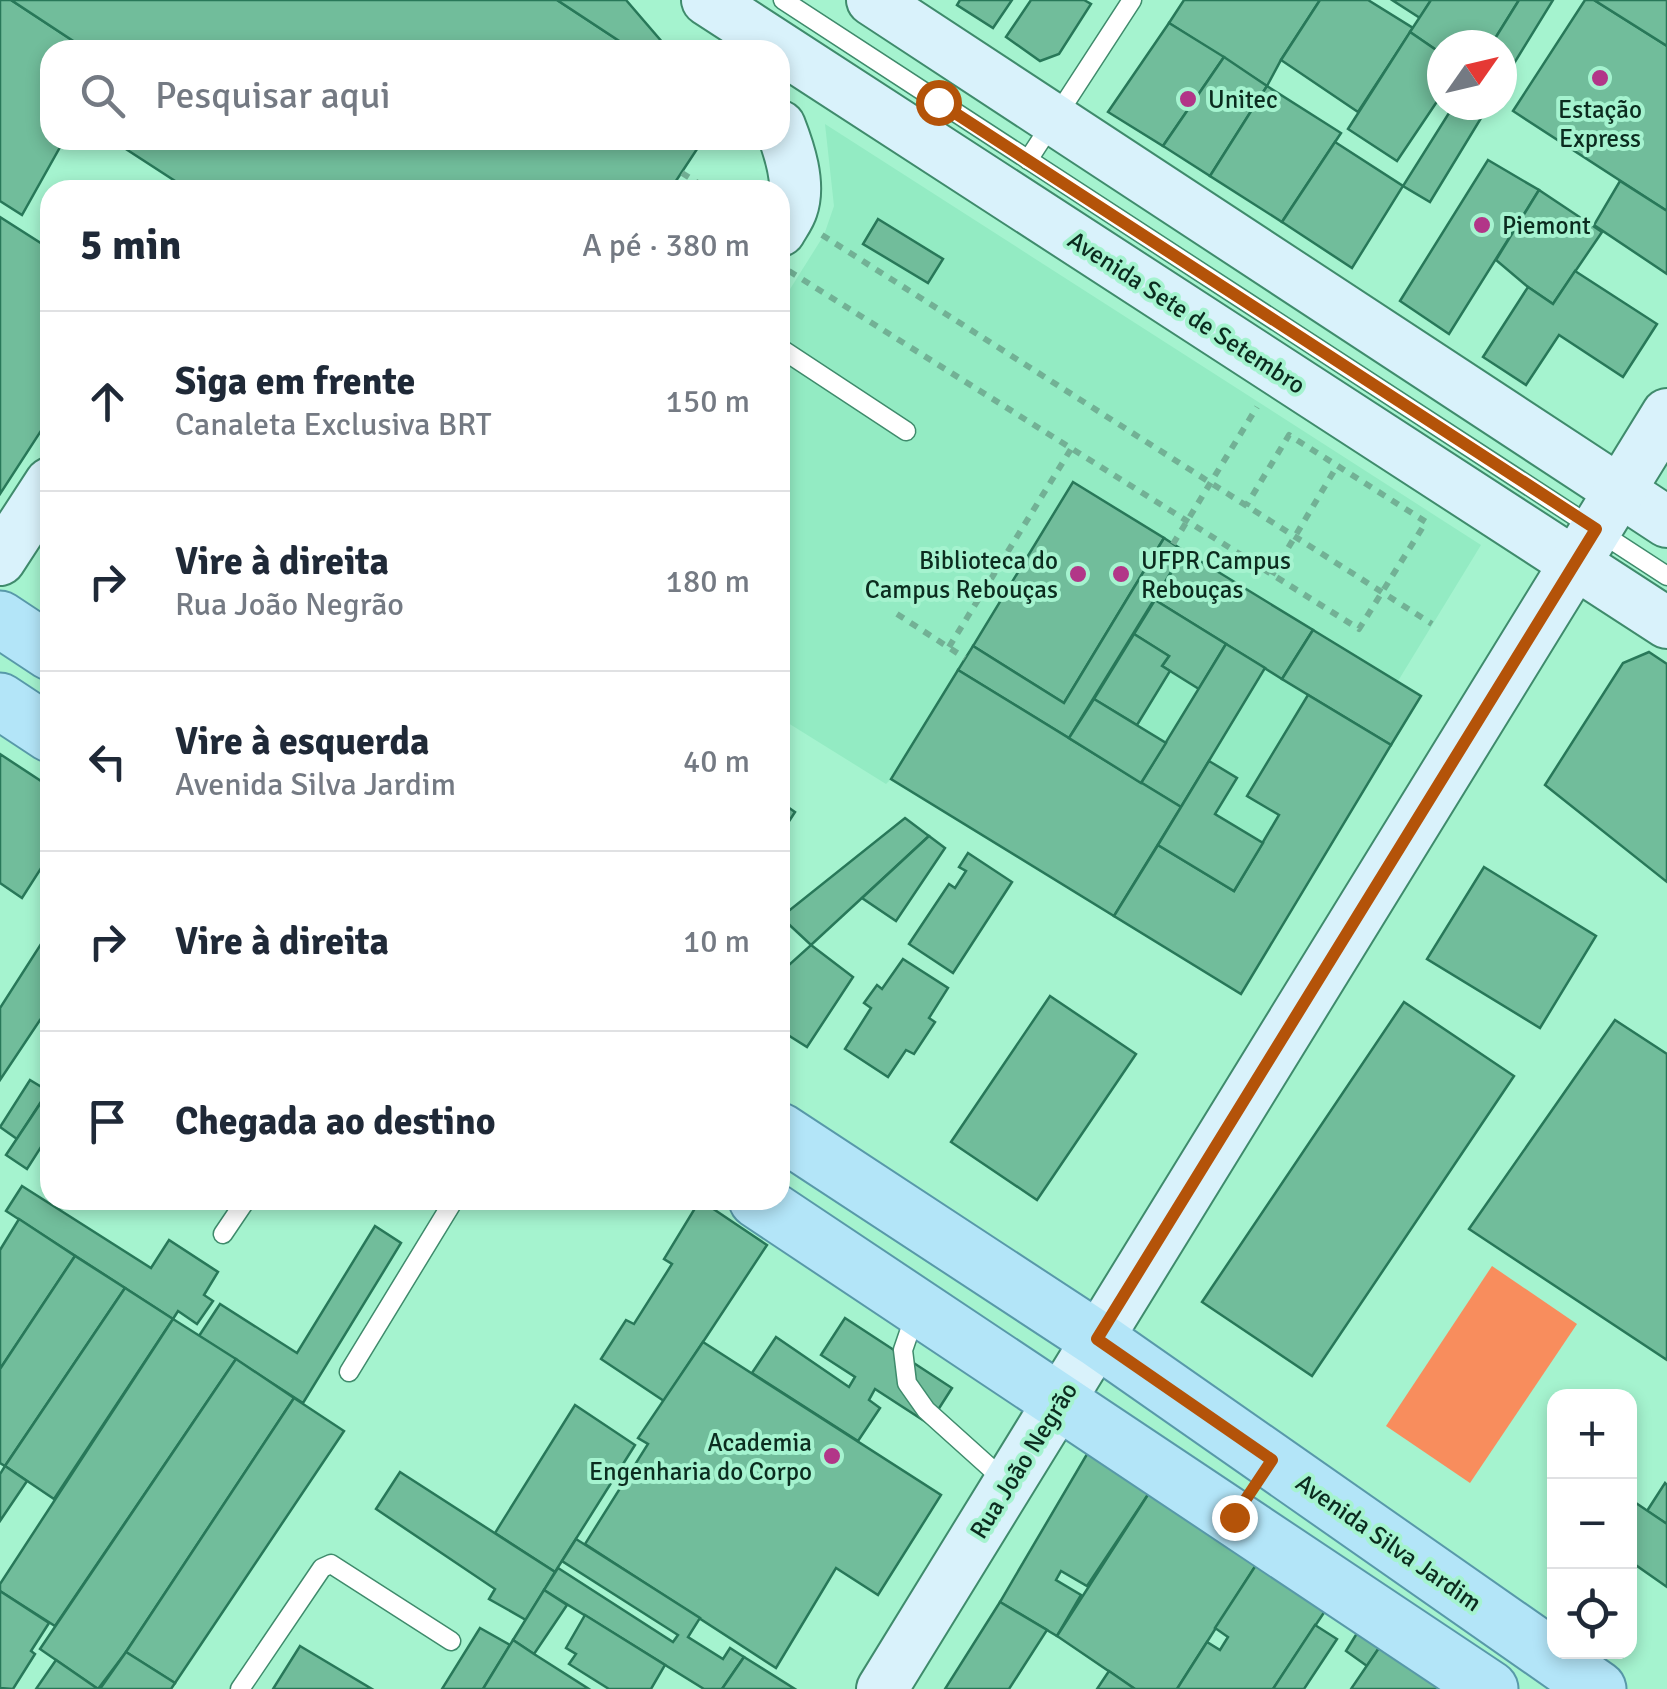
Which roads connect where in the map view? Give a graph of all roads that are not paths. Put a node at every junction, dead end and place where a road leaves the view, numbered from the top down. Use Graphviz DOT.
graph roads {
  1 [pos="707,0"];
  2 [pos="783,0"];
  3 [pos="872,0"];
  4 [pos="1132,0"];
  5 [pos="731,40"];
  6 [pos="774,40"];
  7 [pos="790,49"];
  8 [pos="1055,119"];
  9 [pos="788,150"];
  10 [pos="1028,160"];
  11 [pos="801,248"];
  12 [pos="790,355"];
  13 [pos="1667,414"];
  14 [pos="906,432"];
  15 [pos="40,498"];
  16 [pos="1667,522"];
  17 [pos="1597,528"];
  18 [pos="0,560"];
  19 [pos="1667,576"];
  20 [pos="0,619"];
  21 [pos="1667,623"];
  22 [pos="40,645"];
  23 [pos="0,701"];
  24 [pos="40,727"];
  25 [pos="790,1138"];
  26 [pos="874,1193"];
  27 [pos="790,1201"];
  28 [pos="239,1210"];
  29 [pos="448,1210"];
  30 [pos="771,1210"];
  31 [pos="223,1234"];
  32 [pos="918,1307"];
  33 [pos="1097,1339"];
  34 [pos="349,1372"];
  35 [pos="1060,1400"];
  36 [pos="1272,1460"];
  37 [pos="1008,1484"];
  38 [pos="1234,1517"];
  39 [pos="450,1641"];
  40 [pos="240,1689"];
  41 [pos="882,1689"];
  42 [pos="1490,1689"];
  43 [pos="1598,1689"];
  1 -- 5 [label="main road"];
  1 -- 6 [label="main road, Avenida Sete de Setembro"];
  2 -- 10 [label="lane"];
  3 -- 8 [label="main road, Avenida Sete de Setembro"];
  4 -- 8 [label="lane"];
  7 -- 17 [label="main road, Avenida Sete de Setembro"];
  8 -- 10 [label="lane"];
  8 -- 17 [label="main road, Avenida Sete de Setembro"];
  9 -- 11 [label="main road"];
  10 -- 17 [label="lane"];
  12 -- 14 [label="lane"];
  13 -- 17 [label="main road, Rua João Negrão"];
  15 -- 18 [label="main road"];
  16 -- 17 [label="main road, Avenida Sete de Setembro"];
  17 -- 19 [label="lane"];
  17 -- 21 [label="main road, Avenida Sete de Setembro"];
  17 -- 33 [label="main road, Rua João Negrão"];
  20 -- 22 [label="main road"];
  23 -- 24 [label="main road"];
  25 -- 26 [label="main road, Avenida Silva Jardim"];
  26 -- 27 [label="main road"];
  26 -- 33 [label="main road, Avenida Silva Jardim"];
  28 -- 31 [label="lane"];
  29 -- 34 [label="lane"];
  30 -- 32 [label="main road"];
  32 -- 35 [label="main road"];
  32 -- 37 [label="lane"];
  33 -- 35 [label="main road, Rua João Negrão"];
  33 -- 36 [label="main road, Avenida Silva Jardim"];
  35 -- 37 [label="main road, Rua João Negrão"];
  35 -- 38 [label="main road"];
  36 -- 38 [label="main road"];
  36 -- 43 [label="main road, Avenida Silva Jardim"];
  37 -- 41 [label="main road, Rua João Negrão"];
  38 -- 42 [label="main road"];
  39 -- 40 [label="lane"];
}
